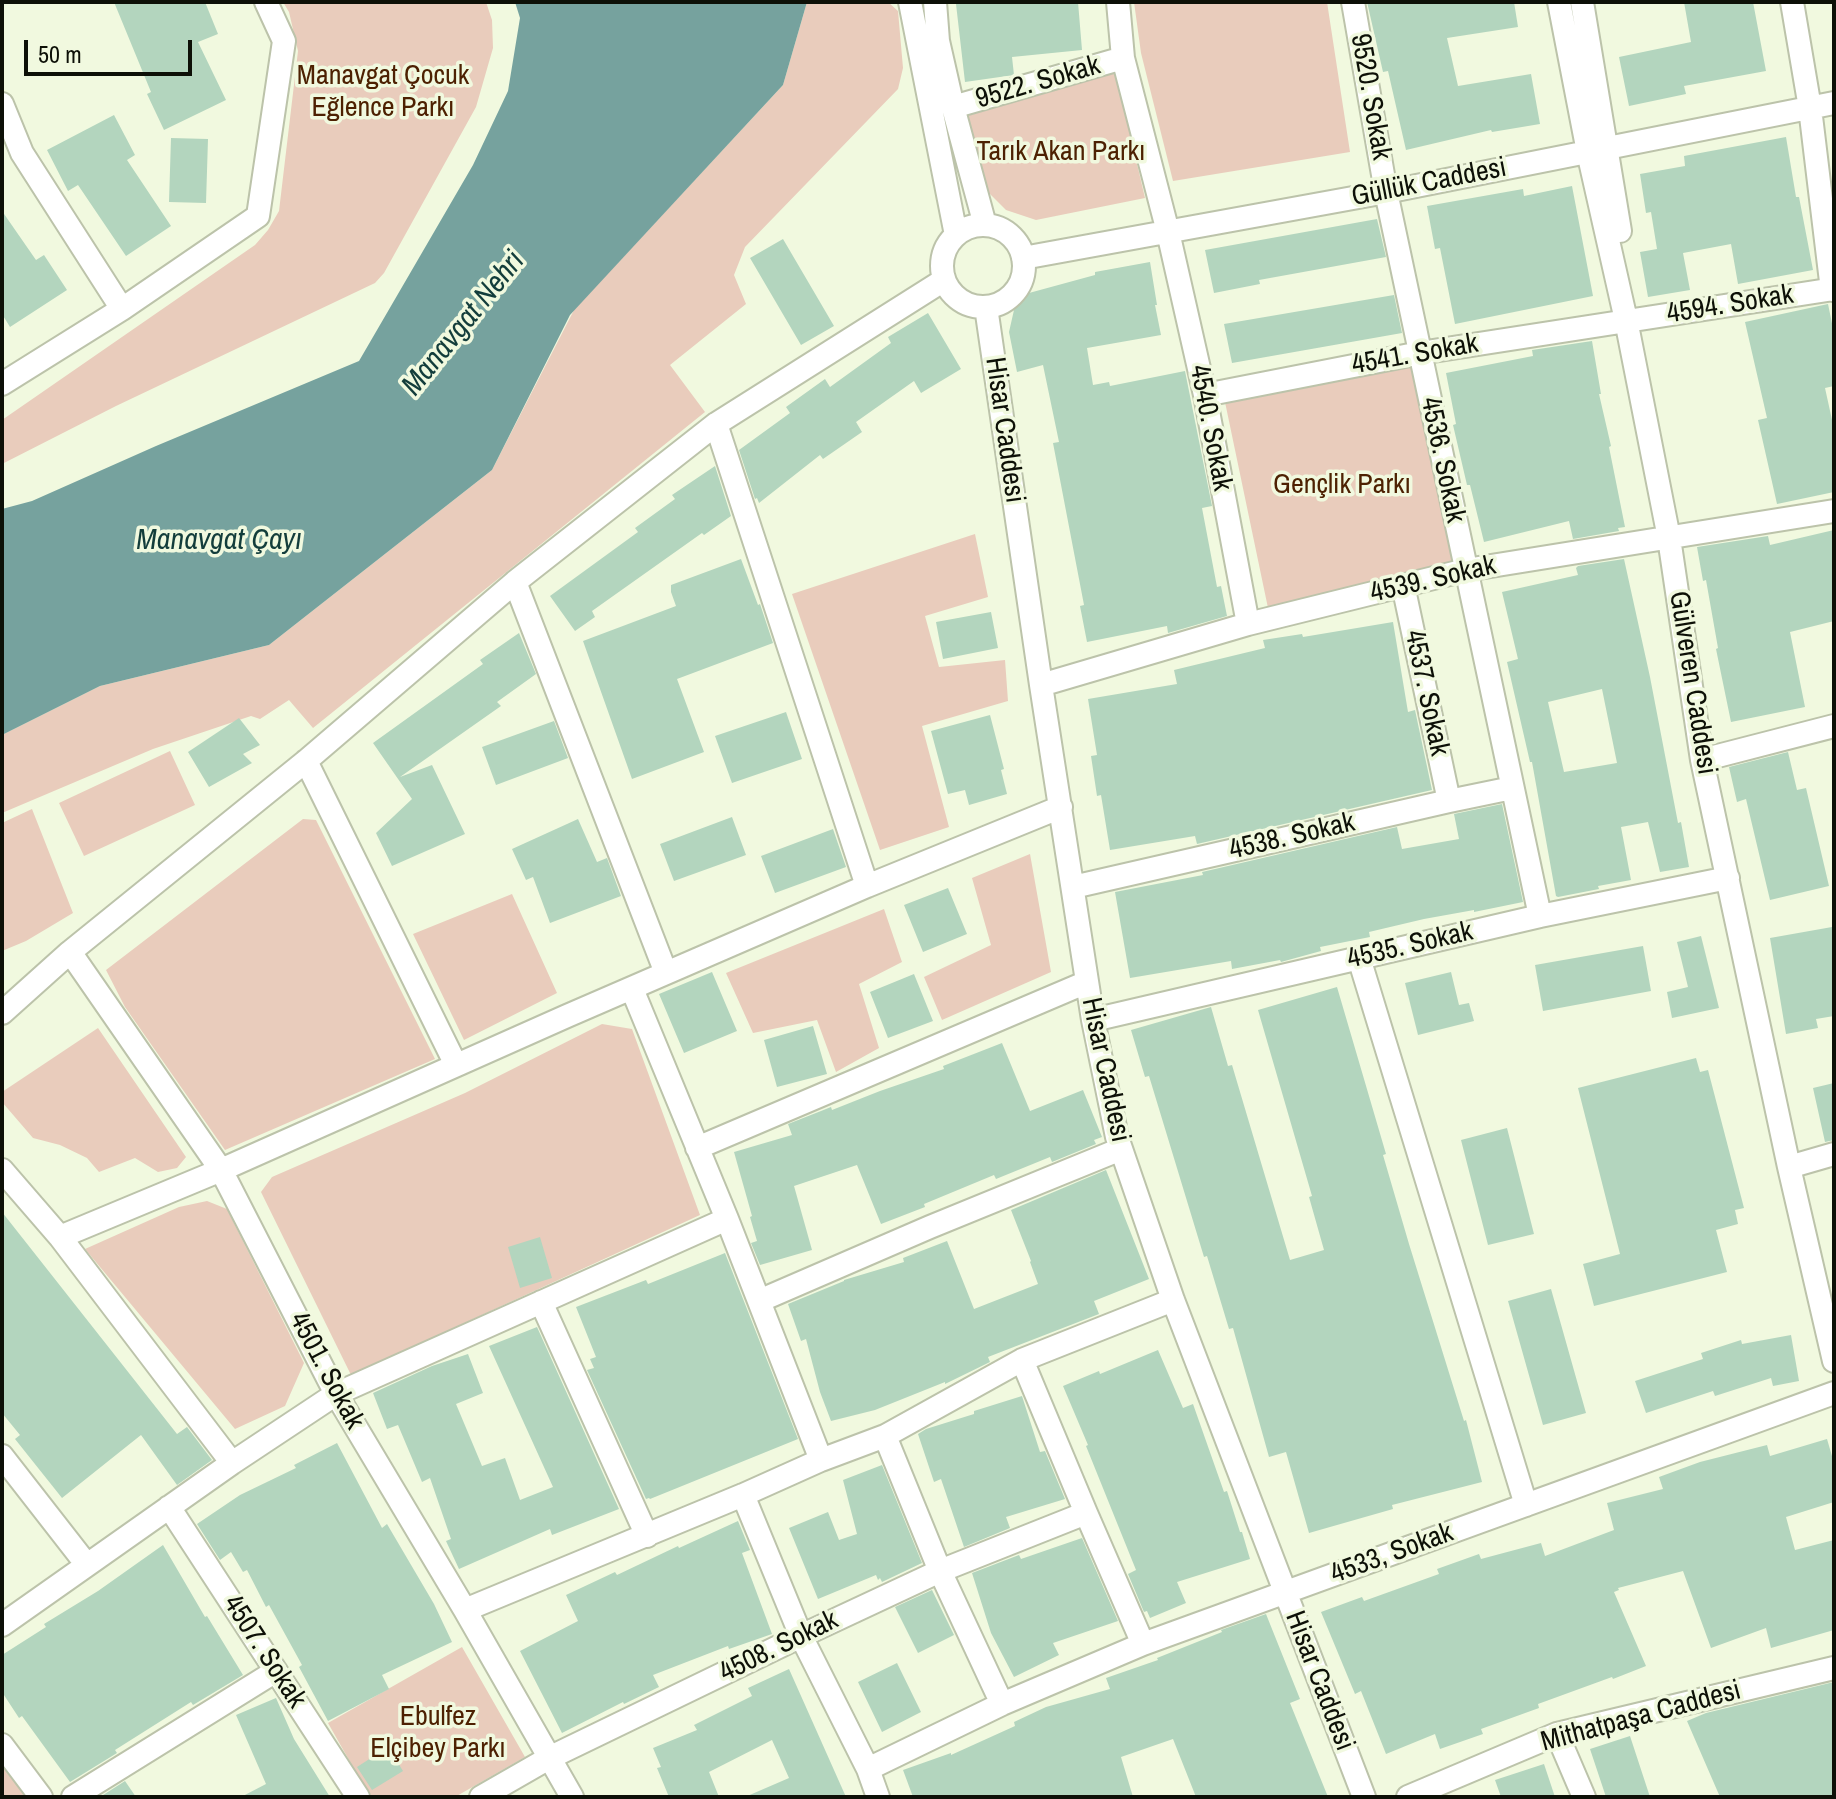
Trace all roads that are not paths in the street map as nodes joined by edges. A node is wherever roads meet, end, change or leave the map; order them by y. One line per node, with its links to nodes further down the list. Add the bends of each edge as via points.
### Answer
1 (266, 2): 23 (street, via 284,41 258,216)
2 (910, 2): 18 (street)
3 (935, 2): 12 (street)
4 (1118, 2): 9 (street, 4540. Sokak)
5 (1353, 2): 15 (street, 9520. Sokak)
6 (1559, 2): 14 (street, Gülveren Caddesi)
7 (1582, 2): 14 (street, Gülveren Caddesi)
8 (1792, 2): 13 (street)
9 (1123, 58): 12 (street, 9522. Sokak); 17 (street, 4540. Sokak)
10 (1834, 103): 13 (street, Güllük Caddesi)
11 (2, 104): 23 (street, via 22,153)
12 (953, 107): 16 (street)
13 (1810, 108): 14 (street, Güllük Caddesi); 21 (street)
14 (1597, 150): 15 (street, Güllük Caddesi); 24 (street, Gülveren Caddesi)
15 (1386, 192): 17 (street, Güllük Caddesi); 25 (street, 4536. Sokak)
16 (985, 225): 18 (street); 19 (street, via 1006,232)
17 (1168, 232): 19 (street, Güllük Caddesi); 27 (street, 4540. Sokak)
18 (956, 235): 20 (street, via 941,263)
19 (1023, 258): 22 (street, via 1017,289 1001,303)
20 (944, 280): 22 (street, via 959,300); 28 (street)
21 (1833, 290): 24 (street, 4594. Sokak)
22 (986, 307): 35 (street, Hisar Caddesi)
23 (122, 309): 26 (street)
24 (1630, 320): 25 (street, 4541. Sokak); 30 (street, Gülveren Caddesi)
25 (1420, 353): 27 (street, 4541. Sokak); 31 (street, 4536. Sokak)
26 (2, 384)
27 (1205, 395): 34 (street, 4540. Sokak)
28 (716, 424): 32 (street); 43 (street)
29 (1834, 511): 30 (street, 4539. Sokak)
30 (1669, 538): 31 (street, 4539. Sokak); 37 (street, Gülveren Caddesi)
31 (1466, 570): 33 (street, 4539. Sokak); 39 (street, 4536. Sokak)
32 (515, 582): 38 (street); 48 (street)
33 (1403, 585): 34 (street, 4539. Sokak); 40 (street, 4537. Sokak)
34 (1248, 624): 35 (street, 4539. Sokak)
35 (1041, 685): 41 (street, Hisar Caddesi)
36 (1834, 726): 37 (street)
37 (1702, 760): 42 (street, Gülveren Caddesi)
38 (306, 761): 46 (street); 53 (street)
39 (1512, 788): 40 (street, 4538. Sokak); 45 (street, 4536. Sokak)
40 (1449, 801): 44 (street, 4538. Sokak)
41 (1061, 807): 43 (street); 44 (street, Hisar Caddesi)
42 (1728, 878): 45 (street, 4535. Sokak); 57 (street, Gülveren Caddesi)
43 (867, 886): 48 (street)
44 (1073, 887): 49 (street, Hisar Caddesi)
45 (1540, 916): 47 (street, 4535. Sokak)
46 (70, 952): 51 (street); 59 (street, 4501. Sokak)
47 (1359, 958): 52 (street, 4535. Sokak); 75 (street)
48 (666, 973): 50 (street)
49 (1087, 982): 52 (street, Hisar Caddesi); 54 (street)
50 (632, 989): 53 (street); 54 (street)
51 (2, 1013)
52 (1093, 1020): 55 (street, Hisar Caddesi)
53 (456, 1065): 59 (street)
54 (697, 1148): 60 (street)
55 (1121, 1149): 62 (street, Hisar Caddesi); 63 (street)
56 (1834, 1154): 57 (street)
57 (1789, 1167): 65 (street, Gülveren Caddesi)
58 (2, 1170): 61 (street)
59 (221, 1170): 61 (street); 69 (street, 4501. Sokak)
60 (727, 1219): 63 (street); 64 (street)
61 (60, 1237): 73 (street)
62 (1173, 1300): 66 (street); 81 (street, Hisar Caddesi)
63 (759, 1301): 72 (street)
64 (541, 1302): 69 (street); 78 (street)
65 (1831, 1338): 67 (street, Gülveren Caddesi)
66 (1022, 1360): 70 (street); 77 (street)
67 (1834, 1361)
68 (1834, 1393): 75 (street, 4533, Sokak)
69 (336, 1394): 73 (street); 82 (street, 4501. Sokak)
70 (885, 1436): 72 (street); 80 (street)
71 (2, 1456): 79 (street)
72 (821, 1460): 74 (street)
73 (232, 1463): 76 (street)
74 (743, 1495): 78 (street); 84 (street)
75 (1526, 1505): 81 (street, 4533, Sokak)
76 (169, 1507): 79 (street); 87 (street, 4507. Sokak)
77 (1086, 1513): 80 (street, 4508. Sokak); 85 (street)
78 (647, 1536): 82 (street)
79 (87, 1565): 83 (street)
80 (940, 1571): 84 (street, 4508. Sokak); 88 (street)
81 (1284, 1593): 85 (street, 4533, Sokak); 99 (street, Hisar Caddesi)
82 (465, 1610): 91 (street, 4501. Sokak)
83 (2, 1625)
84 (801, 1636): 91 (street, 4508. Sokak); 92 (street)
85 (1143, 1644): 88 (street, 4533, Sokak)
86 (1834, 1668): 89 (street, Mithatpaşa Caddesi)
87 (276, 1671): 94 (street); 95 (street, 4507. Sokak)
88 (1002, 1704): 92 (street, 4533, Sokak)
89 (1557, 1734): 100 (street, Mithatpaşa Caddesi); 101 (street)
90 (2, 1745): 93 (street)
91 (549, 1758): 96 (street, 4508. Sokak); 97 (street, 4501. Sokak)
92 (868, 1769): 98 (street)
93 (41, 1797)
94 (73, 1797)
95 (358, 1797)
96 (481, 1797)
97 (572, 1797)
98 (878, 1797)
99 (1364, 1797)
100 (1408, 1797)
101 (1584, 1797)

